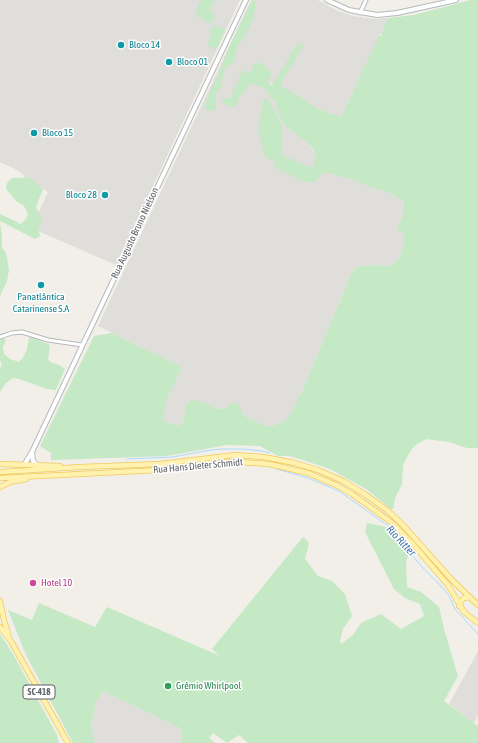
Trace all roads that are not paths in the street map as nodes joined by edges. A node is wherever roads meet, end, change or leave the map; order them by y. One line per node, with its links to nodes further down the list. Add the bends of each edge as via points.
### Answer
1 (246, 0): 8 (main road, Rua Augusto Bruno Nielson)
2 (366, 0): 6 (street)
3 (456, 0): 5 (main road)
4 (330, 1): 6 (main road)
5 (447, 1): 6 (main road, via 397,13)
6 (360, 13)
7 (0, 337): 8 (street, via 22,332 48,340)
8 (82, 345): 9 (main road, Rua Augusto Bruno Nielson)
9 (32, 452): 11 (main road, Rua Augusto Bruno Nielson); 12 (main road, via 33,461)
10 (0, 464): 11 (main road)
11 (24, 465): 12 (main road)
12 (38, 466): 13 (main road)
13 (80, 467): 14 (main road, Rua Hans Dieter Schmidt); 18 (main road, Rua Hans Dieter Schmidt, via 160,464 240,455 273,458 307,466 343,481 388,511)
14 (0, 472)
15 (80, 473): 16 (main road, Rua Hans Dieter Schmidt); 17 (main road, via 16,480); 21 (main road, Rua Hans Dieter Schmidt, via 160,470 239,462 269,464 308,474 352,494 391,522 448,585)
16 (0, 478)
17 (0, 487)
18 (470, 597): 20 (main road, Rua Hans Dieter Schmidt); 21 (main road, via 464,598)
19 (0, 602): 24 (main road, SC-418)
20 (478, 605)
21 (459, 606): 22 (main road, Rua Hans Dieter Schmidt)
22 (478, 623)
23 (0, 627): 24 (main road, SC-418)
24 (10, 641): 25 (main road, SC-418)
25 (68, 743)

